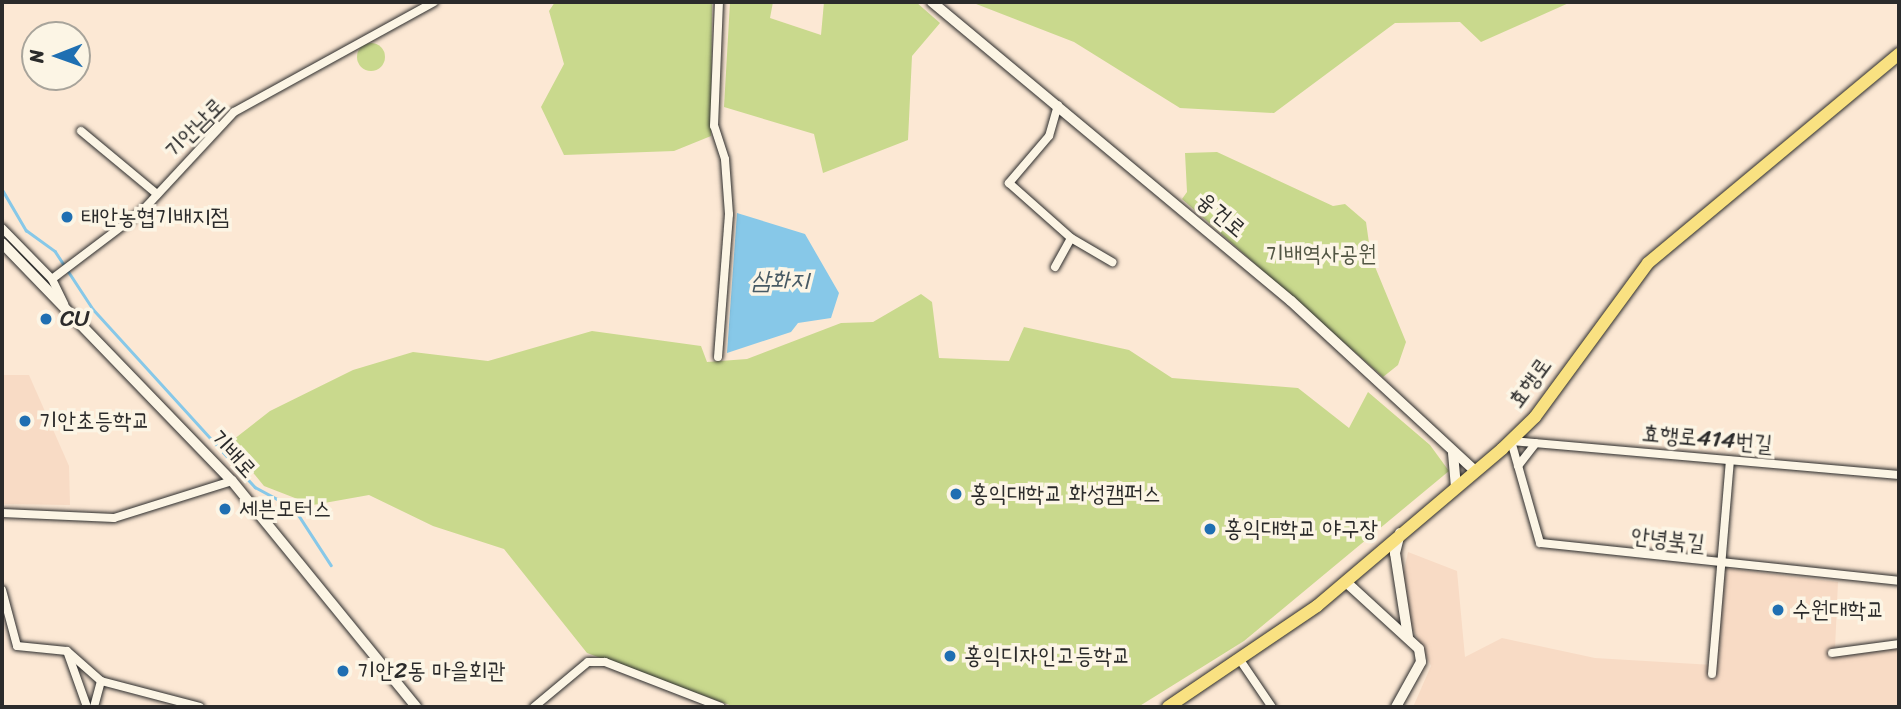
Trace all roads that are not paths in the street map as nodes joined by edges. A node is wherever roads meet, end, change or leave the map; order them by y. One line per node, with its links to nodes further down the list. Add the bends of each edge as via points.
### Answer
1 (434, 2): 7 (street, 기안남로, via 234,112)
2 (719, 2): 15 (street, via 715,126 725,159 729,214)
3 (932, 2): 5 (street, 융건로)
4 (1899, 54): 16 (main road, 효행로, via 1648,263 1535,417)
5 (1058, 105): 9 (street, via 1049,136 1009,183); 18 (street, 융건로, via 1291,301)
6 (81, 131): 7 (street)
7 (157, 194): 13 (street, 기안남로)
8 (2, 228): 13 (street)
9 (1071, 238): 11 (street); 12 (street)
10 (2, 243): 14 (street, 기배로)
11 (1112, 262)
12 (1055, 267)
13 (54, 276): 14 (street)
14 (71, 320): 23 (street, 기배로)
15 (718, 357)
16 (1511, 441): 17 (street, 효행로414번길); 20 (street, 안녕북길); 21 (main road, 효행로)
17 (1536, 443): 19 (street, 효행로414번길); 20 (street)
18 (1452, 450): 21 (street, 융건로); 24 (street)
19 (1730, 461): 22 (street, 효행로414번길); 27 (street)
20 (1518, 466): 27 (street, 안녕북길, via 1539,543)
21 (1474, 470): 24 (main road, 효행로)
22 (1899, 475)
23 (232, 481): 25 (street, via 114,518); 41 (street, 기배로)
24 (1456, 486): 26 (main road, 효행로)
25 (2, 513)
26 (1400, 531): 29 (main road, 효행로); 31 (street, via 1395,553)
27 (1719, 565): 28 (street, 안녕북길); 36 (street)
28 (1899, 581)
29 (1346, 582): 31 (street); 35 (main road, 효행로)
30 (2, 590): 33 (street, via 17,646)
31 (1408, 637): 46 (street, via 1422,662)
32 (1899, 643): 34 (street)
33 (67, 651): 37 (street); 38 (street)
34 (1832, 653)
35 (1240, 660): 44 (main road, 효행로); 45 (street)
36 (1712, 674)
37 (101, 681): 39 (street); 40 (street)
38 (87, 707)
39 (94, 707)
40 (200, 707)
41 (415, 707)
42 (534, 707): 43 (street, via 588,662 605,662)
43 (721, 707)
44 (1168, 707)
45 (1272, 707)
46 (1396, 707)

